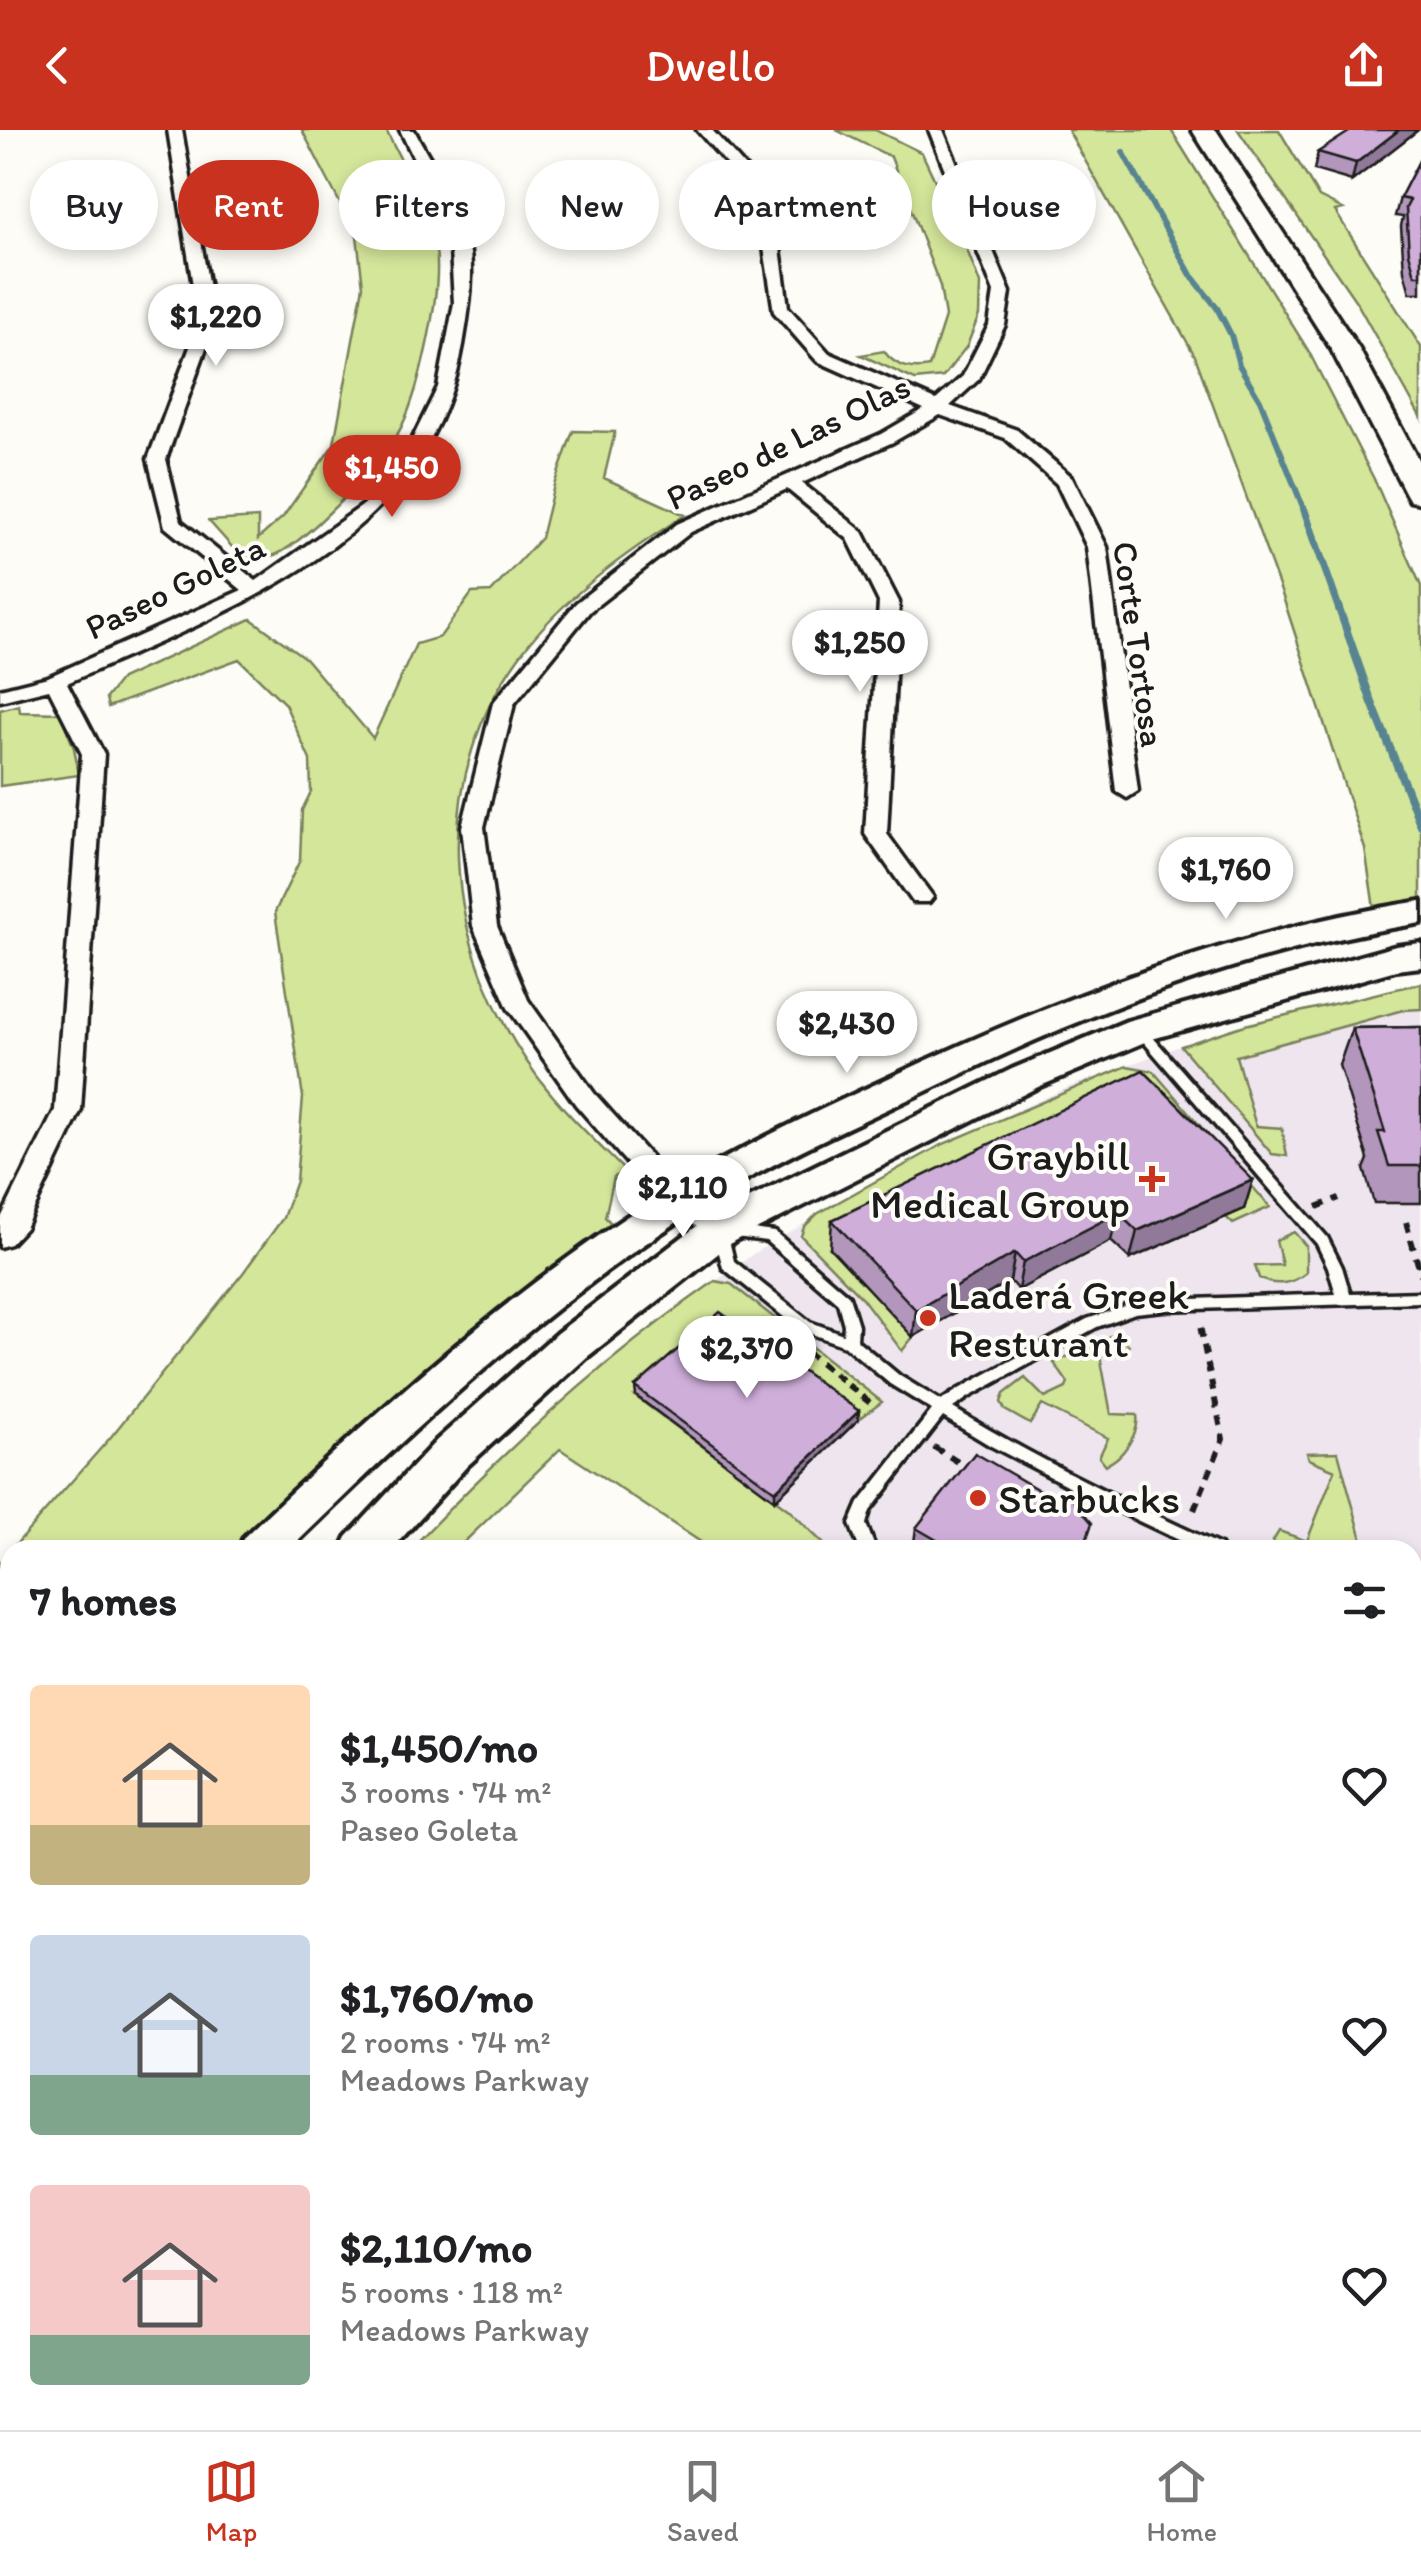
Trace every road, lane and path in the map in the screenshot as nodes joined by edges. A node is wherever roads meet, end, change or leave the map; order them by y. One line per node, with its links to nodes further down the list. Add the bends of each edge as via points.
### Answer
1 (176, 130): 9 (street, via 207,323 157,459 172,523)
2 (406, 130): 9 (street, Paseo Goleta, via 458,232 462,303 447,388 417,449 369,510)
3 (704, 130): 6 (street, Corte Tortosa, via 756,188 772,241 780,308 823,357)
4 (936, 130): 6 (street, Paseo de Las Olas, via 1002,292 986,351 970,379)
5 (1204, 130): 8 (main road, via 1336,334)
6 (938, 408): 7 (street, Paseo de Las Olas); 12 (street, Corte Tortosa, via 1010,434 1066,482 1097,546)
7 (787, 480): 13 (street, via 856,536 889,602 876,834); 17 (street, Paseo de Las Olas, via 684,528 582,607 504,703 473,827 485,926 517,1002 584,1099)
8 (1421, 494)
9 (256, 592): 10 (street, Paseo Goleta)
10 (55, 681): 11 (street, Paseo Goleta); 20 (street, via 93,754 68,1110 16,1221)
11 (0, 694)
12 (1127, 792)
13 (920, 898)
14 (1421, 912): 17 (main road, via 1320,930 1212,960 1052,1015)
15 (1421, 955): 16 (main road)
16 (1140, 1030): 19 (main road, via 1025,1078); 23 (lane, via 1322,1242)
17 (677, 1202): 19 (street, Paseo de Las Olas); 31 (main road, via 438,1381)
18 (1406, 1222): 21 (path)
19 (720, 1230): 25 (lane, via 728,1264 806,1326); 25 (lane, via 770,1236 844,1300); 32 (main road, via 572,1345 452,1453)
20 (0, 1237)
21 (1421, 1275)
22 (1421, 1297): 23 (lane)
23 (1344, 1298): 26 (lane, via 1134,1308 983,1380)
24 (1200, 1324): 29 (path, via 1223,1439)
25 (850, 1342): 26 (lane)
26 (941, 1410): 33 (lane, via 864,1508); 35 (lane)
27 (969, 1469): 28 (path)
28 (958, 1482)
29 (1194, 1510)
30 (927, 1522): 34 (path)
31 (271, 1540)
32 (373, 1540)
33 (861, 1540)
34 (913, 1540)
35 (1193, 1540)

